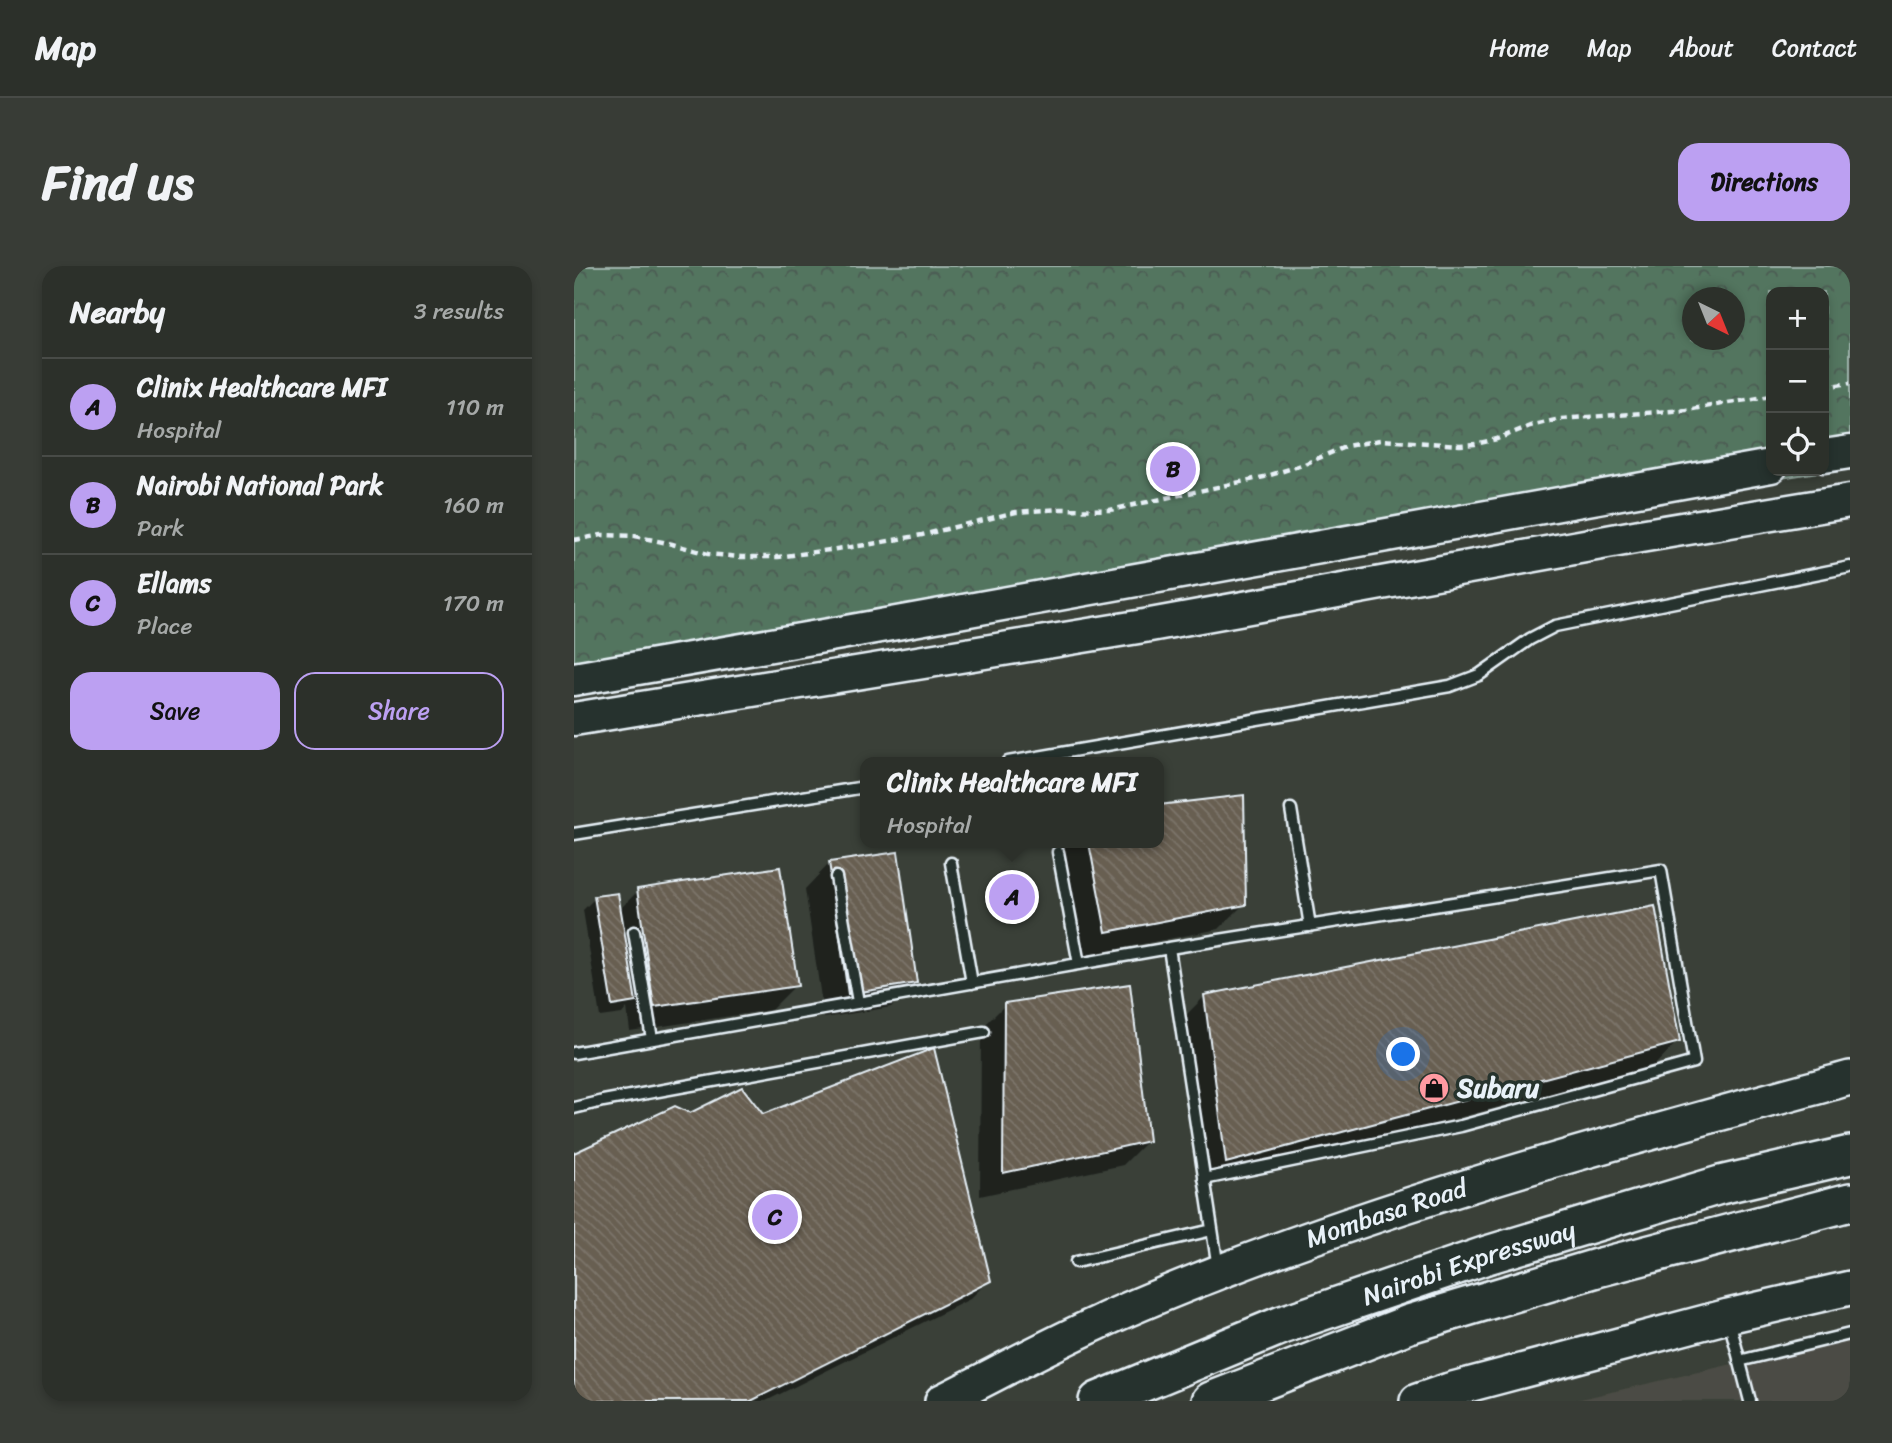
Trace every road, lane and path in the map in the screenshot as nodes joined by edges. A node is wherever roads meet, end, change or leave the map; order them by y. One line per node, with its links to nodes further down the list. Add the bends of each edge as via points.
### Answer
1 (1850, 383): 2 (path)
2 (1829, 386)
3 (1766, 397): 8 (path, via 1686,410 1560,419 1475,444 1380,440 1347,446 1264,477 1110,510 1016,512 922,535 778,557 708,554 634,536)
4 (1850, 452): 5 (main road)
5 (1829, 455)
6 (1766, 467): 10 (main road)
7 (1850, 501): 11 (main road, via 1150,625)
8 (574, 540)
9 (1850, 567): 12 (lane, via 1555,626 1479,675 1450,686)
10 (574, 679)
11 (574, 719)
12 (1038, 757)
13 (860, 788): 15 (lane)
14 (1291, 809): 19 (lane)
15 (574, 834)
16 (1058, 852): 22 (lane)
17 (951, 863): 23 (lane)
18 (836, 877): 24 (lane)
19 (1310, 926): 21 (lane); 31 (lane, via 1661,870 1694,1062 1461,1126)
20 (634, 932): 26 (lane)
21 (1168, 948): 22 (lane); 31 (lane)
22 (1079, 964): 23 (lane)
23 (972, 983): 24 (lane)
24 (858, 1002): 26 (lane)
25 (984, 1032): 29 (lane)
26 (652, 1039): 27 (lane)
27 (574, 1052)
28 (1850, 1078): 35 (highway, Mombasa Road, via 1464,1186)
29 (574, 1108)
30 (1850, 1155): 41 (highway, Nairobi Expressway, via 1720,1185 1487,1255 1282,1325)
31 (1205, 1179): 33 (lane)
32 (1850, 1202): 42 (highway, Nairobi Expressway, via 1597,1268 1409,1324)
33 (1213, 1230): 34 (lane); 35 (lane)
34 (1076, 1262)
35 (1219, 1272): 40 (highway, Mombasa Road, via 1099,1322)
36 (1850, 1288): 37 (highway)
37 (1728, 1316): 39 (lane); 43 (highway)
38 (1850, 1334): 39 (lane)
39 (1739, 1361): 44 (lane)
40 (942, 1401)
41 (1098, 1401)
42 (1211, 1401)
43 (1417, 1401)
44 (1750, 1401)

